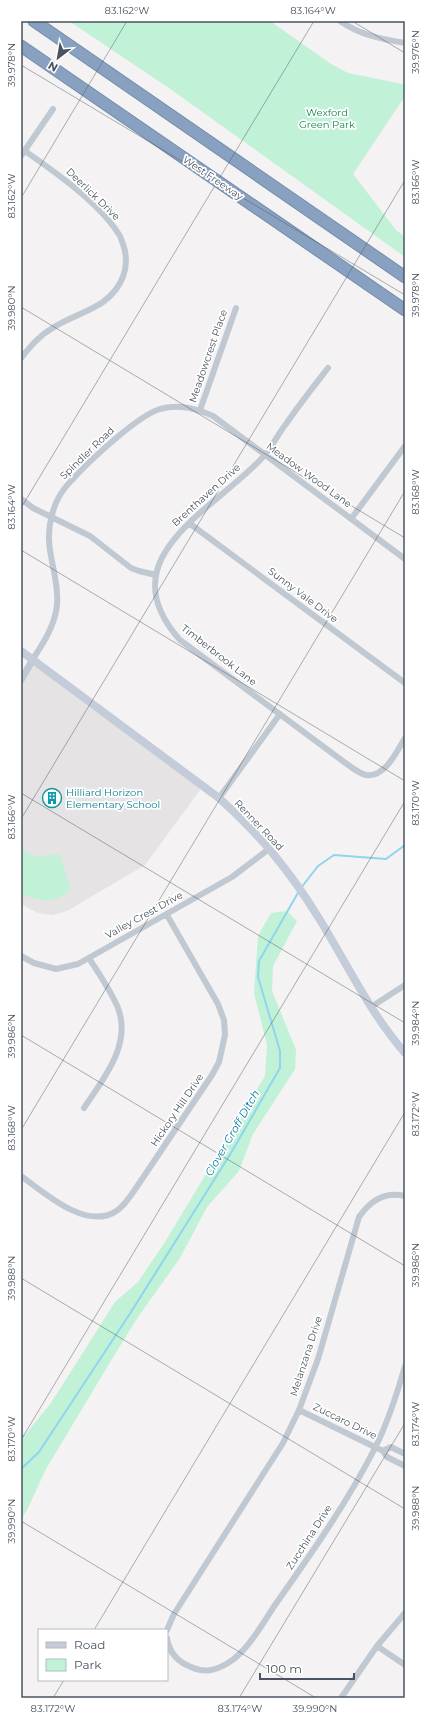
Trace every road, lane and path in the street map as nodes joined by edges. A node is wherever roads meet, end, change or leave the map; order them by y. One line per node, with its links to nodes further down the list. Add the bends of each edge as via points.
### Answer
1 (34, 21): 8 (highway)
2 (340, 21): 3 (street, via 371,37)
3 (405, 43)
4 (21, 46): 10 (highway, West Freeway)
5 (53, 109): 6 (street)
6 (25, 150): 7 (street); 11 (street, Deerlick Drive, via 64,179 104,215 119,234 126,254 126,271 118,287 102,302 51,329)
7 (21, 156)
8 (405, 277)
9 (236, 308): 13 (street, Meadowcrest Place)
10 (405, 310)
11 (21, 358)
12 (328, 368): 15 (street, Brenthaven Drive)
13 (200, 410): 15 (street, Meadow Wood Lane); 17 (street, Spindler Road, via 180,406 149,413 131,426 71,481 60,496)
14 (405, 446): 18 (street)
15 (265, 455): 18 (street, Meadow Wood Lane); 19 (street, Brenthaven Drive)
16 (21, 499): 17 (street)
17 (51, 516): 21 (street, via 90,536 131,568); 23 (street, Spindler Road, via 48,539 57,605 48,634)
18 (352, 519): 20 (street, Meadow Wood Lane)
19 (189, 523): 21 (street, Brenthaven Drive, via 166,548 159,561); 25 (street, Sunny Vale Drive)
20 (405, 559)
21 (156, 575): 26 (street, Timberbrook Lane, via 156,591 163,618 175,634 192,650)
22 (21, 650): 23 (main road, Renner Road)
23 (33, 659): 24 (street, Spindler Road); 28 (main road, Renner Road)
24 (21, 680)
25 (405, 683)
26 (280, 714): 27 (street, Timberbrook Lane, via 344,762 366,775 373,775 385,768); 28 (street)
27 (405, 738)
28 (219, 798): 29 (main road, Renner Road, via 249,825)
29 (269, 849): 30 (street, Valley Crest Drive, via 232,877); 34 (main road, Renner Road, via 300,889)
30 (167, 915): 32 (street, Valley Crest Drive); 37 (street, Hickory Hill Drive, via 210,988 224,1020 223,1049 212,1075 134,1191 124,1205 114,1213 102,1217 77,1213)
31 (21, 956): 32 (street, Valley Crest Drive, via 34,963 56,969 78,964)
32 (89, 958): 36 (street, via 118,1008 121,1031 117,1055)
33 (405, 985): 34 (street)
34 (371, 1007): 35 (main road, Renner Road)
35 (405, 1052)
36 (84, 1108)
37 (21, 1176)
38 (405, 1196): 40 (street, Melanzana Drive, via 392,1194 377,1199 367,1206 359,1217 318,1359)
39 (405, 1366): 41 (street, Zucchina Drive)
40 (299, 1410): 41 (street, Zuccaro Drive); 46 (street, Melanzana Drive, via 283,1443 174,1614)
41 (376, 1447): 42 (street, Zuccaro Drive); 47 (street, Zucchina Drive, via 358,1480 300,1570 246,1646 229,1663 214,1670 199,1670 183,1664 174,1655)
42 (383, 1450): 43 (street, Zuccaro Drive, via 392,1447); 44 (street, Zuccaro Drive, via 388,1457)
43 (405, 1454)
44 (405, 1466)
45 (405, 1612): 48 (street)
46 (167, 1629)
47 (168, 1640)
48 (377, 1646): 49 (street); 50 (street)
49 (405, 1665)
50 (341, 1698)

